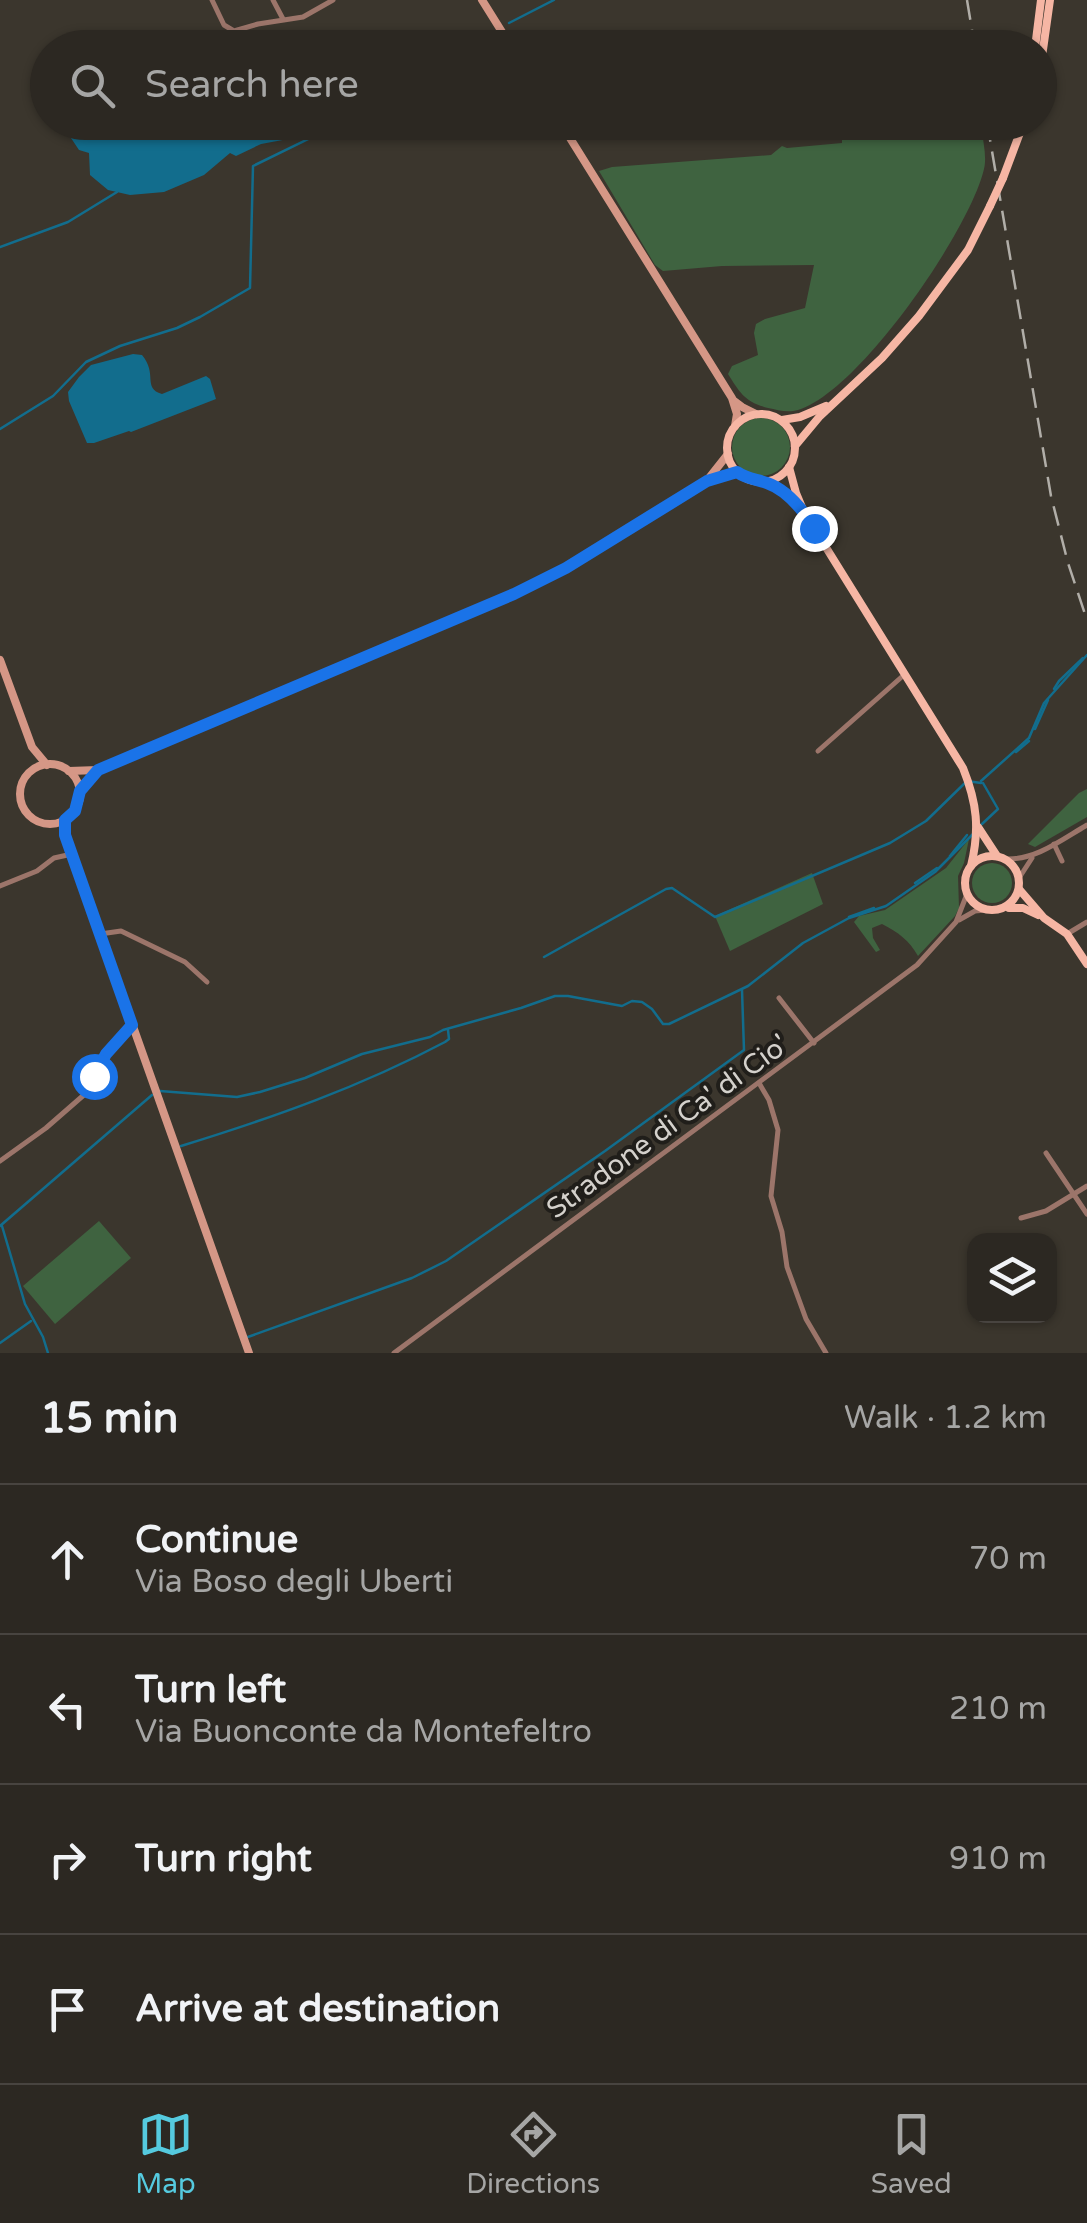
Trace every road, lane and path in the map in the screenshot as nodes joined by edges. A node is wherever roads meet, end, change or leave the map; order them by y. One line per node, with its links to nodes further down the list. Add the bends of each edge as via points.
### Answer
1 (273, 0): 8 (street)
2 (334, 0): 7 (street)
3 (482, 0): 9 (street)
4 (1041, 0): 10 (main road)
5 (1050, 0): 11 (main road)
6 (212, 1): 8 (street, via 230,30)
7 (321, 3): 8 (street, via 300,18)
8 (282, 20)
9 (501, 30)
10 (1037, 30)
11 (1046, 30)
12 (571, 140): 14 (street)
13 (1017, 140): 15 (main road, bridge, via 968,250 882,358)
14 (732, 398): 16 (street); 18 (street)
15 (834, 402): 17 (main road); 19 (main road)
16 (756, 414): 17 (main road); 18 (main road)
17 (781, 420): 19 (main road)
18 (735, 426): 20 (main road)
19 (796, 446): 21 (main road)
20 (728, 454): 22 (main road); 23 (street)
21 (790, 467): 24 (main road); 25 (main road)
22 (737, 472): 23 (street); 24 (main road)
23 (707, 481): 32 (street, via 514,594)
24 (765, 482): 25 (main road)
25 (804, 512): 27 (main road)
26 (0, 660): 28 (street)
27 (905, 674): 29 (street); 38 (main road, via 963,768)
28 (32, 747): 30 (street); 31 (street)
29 (818, 751)
30 (47, 765): 31 (street); 33 (street)
31 (32, 770): 36 (street, via 20,788 24,809 40,822)
32 (98, 770): 33 (street); 34 (street)
33 (69, 771): 34 (street)
34 (80, 791): 35 (street)
35 (65, 820): 36 (street); 39 (street)
36 (54, 823): 39 (street)
37 (1087, 825): 40 (street)
38 (978, 826): 43 (main road); 45 (main road)
39 (65, 835): 41 (street)
40 (1054, 844): 42 (street); 44 (street)
41 (72, 854): 47 (street); 55 (street)
42 (1034, 856): 43 (street); 46 (street)
43 (1001, 858): 45 (main road); 46 (main road)
44 (1062, 861)
45 (971, 866): 49 (main road)
46 (1019, 878): 48 (main road)
47 (0, 886)
48 (1019, 890): 50 (main road); 52 (main road)
49 (967, 894): 51 (main road); 53 (street)
50 (1004, 908): 51 (main road); 52 (main road)
51 (986, 910): 53 (street)
52 (1044, 918): 56 (main road)
53 (956, 922): 61 (street, Stradone di Ca' di Cio', via 899,982)
54 (1087, 922): 56 (street)
55 (100, 934): 58 (street, via 120,931 185,962); 60 (street)
56 (1067, 934): 57 (main road)
57 (1087, 964)
58 (207, 982)
59 (779, 998): 61 (street)
60 (132, 1025): 64 (street, via 106,1054 85,1094); 69 (street)
61 (814, 1043): 62 (street, Stradone di Ca' di Cio')
62 (758, 1083): 70 (street, Stradone di Ca' di Cio'); 71 (street, via 778,1130 771,1196 788,1267)
63 (1046, 1152): 66 (street)
64 (0, 1161)
65 (1087, 1186): 66 (street)
66 (1072, 1195): 67 (street); 68 (street)
67 (1087, 1214)
68 (1021, 1218)
69 (249, 1353)
70 (394, 1353)
71 (826, 1353)

